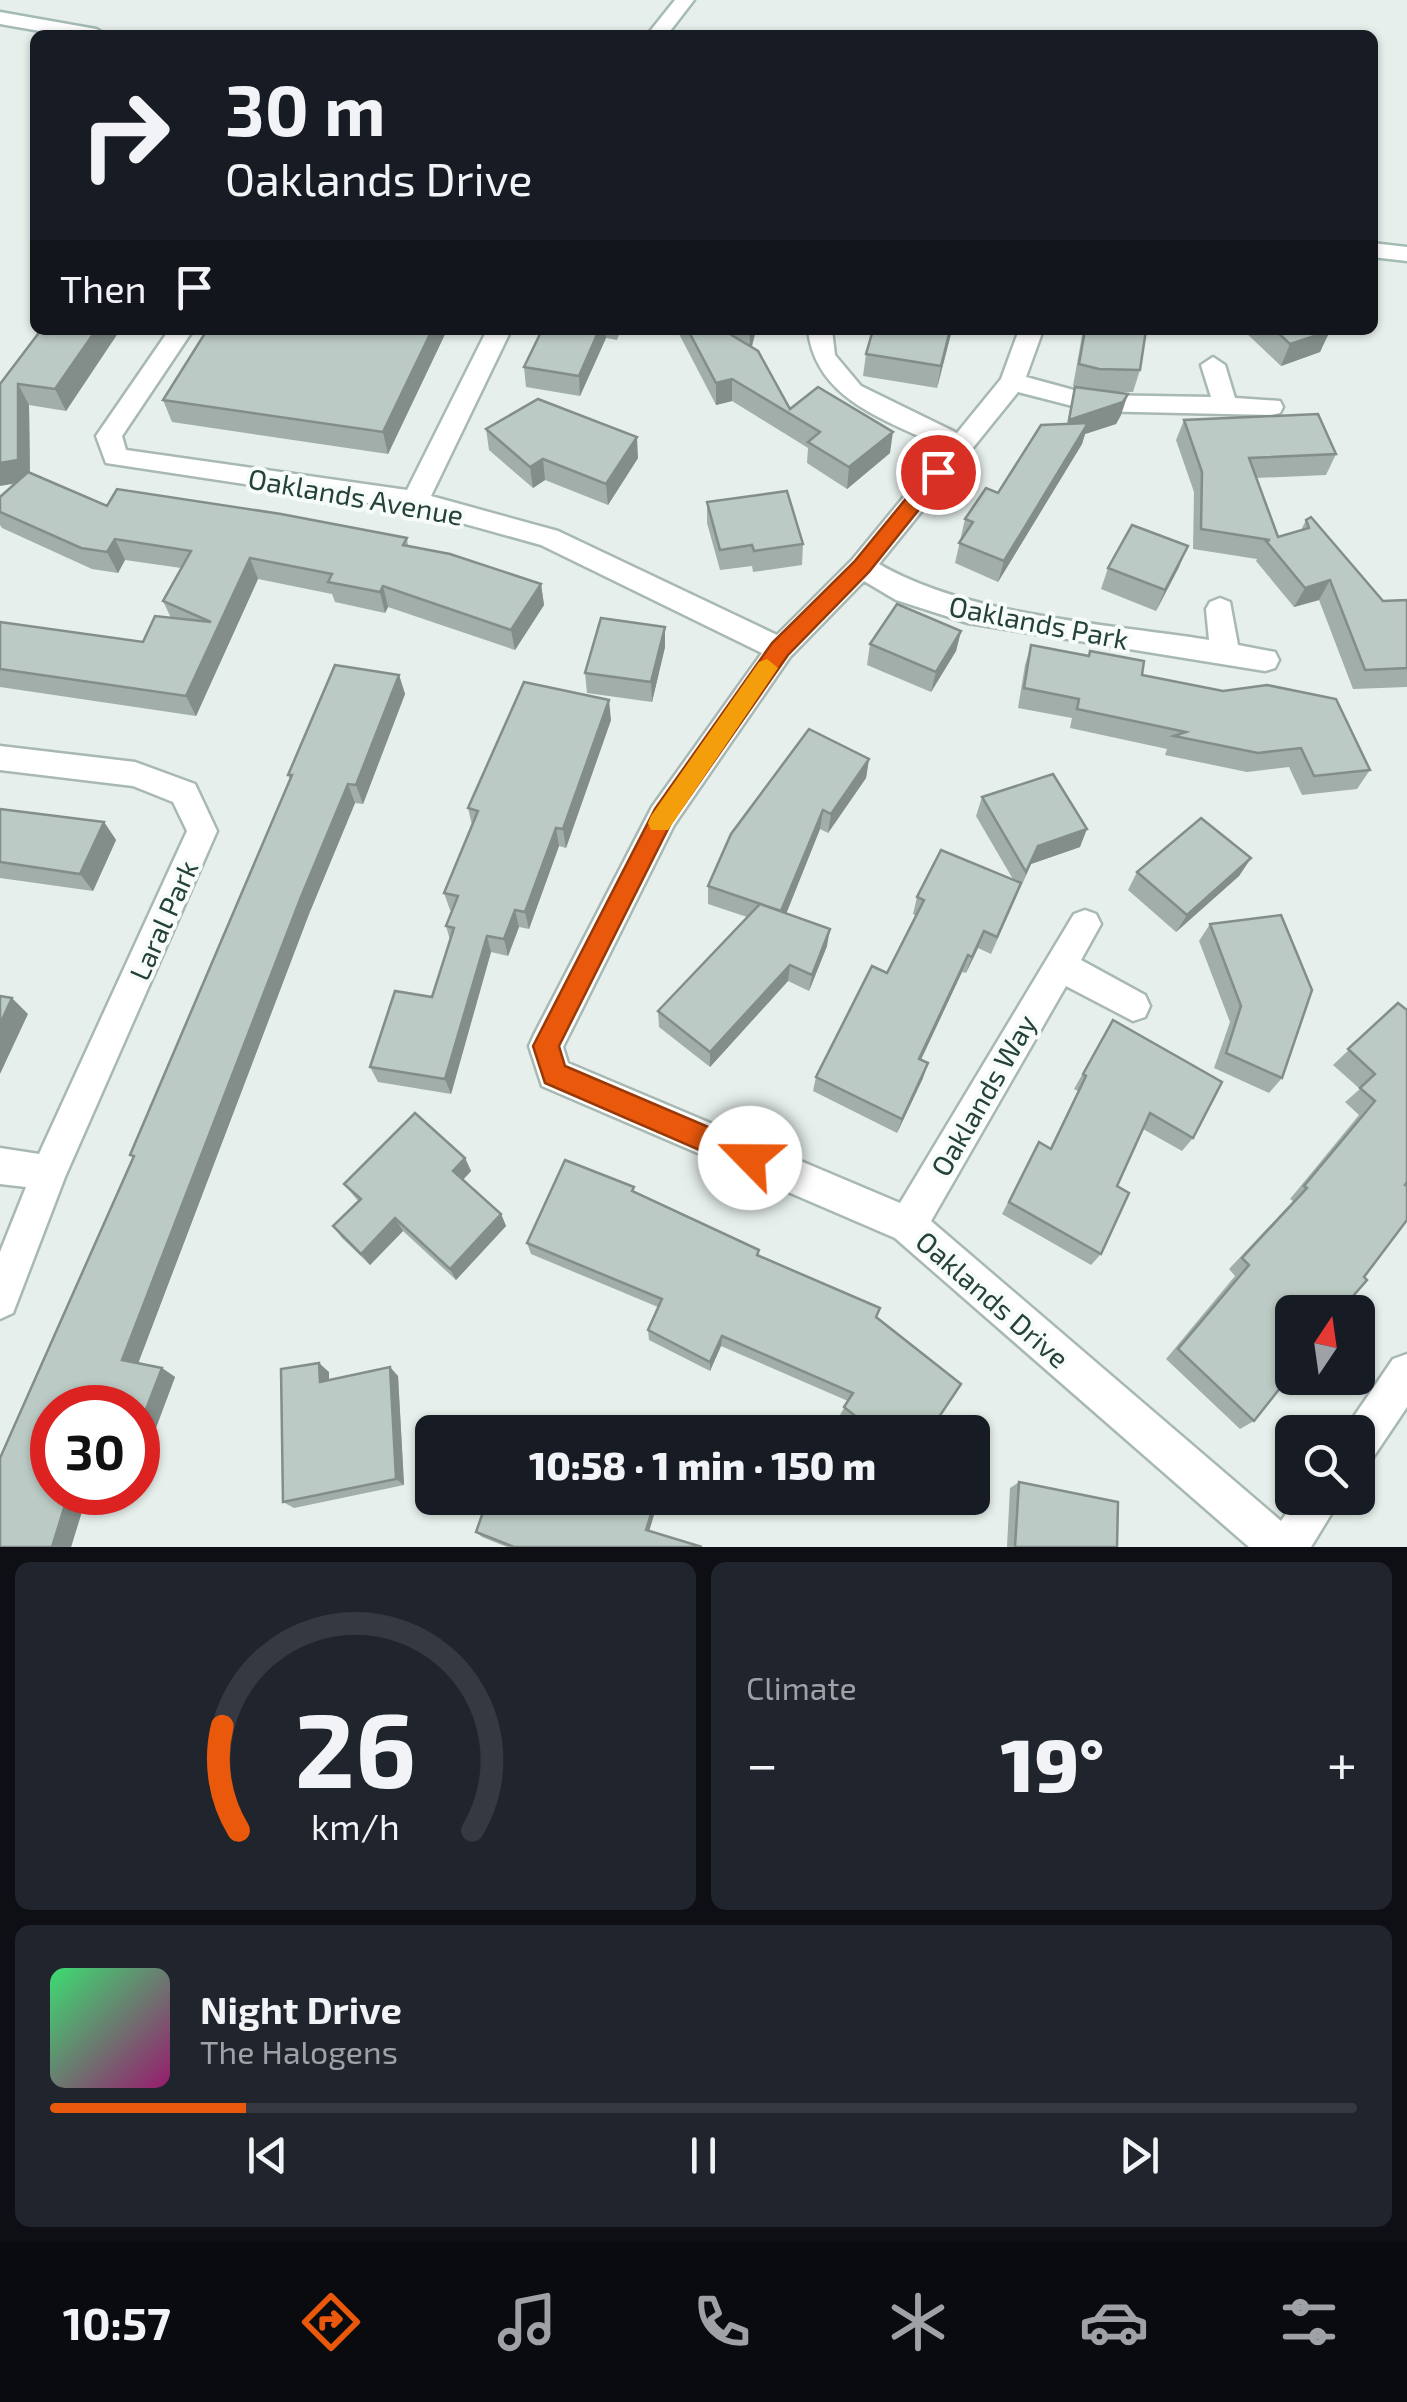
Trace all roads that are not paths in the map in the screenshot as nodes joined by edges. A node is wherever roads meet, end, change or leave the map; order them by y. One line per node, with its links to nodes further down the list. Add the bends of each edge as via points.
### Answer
1 (685, 0): 4 (street)
2 (0, 18): 3 (street)
3 (68, 30)
4 (661, 30)
5 (1378, 251): 6 (street)
6 (1407, 254)
7 (177, 335): 16 (street, Oaklands Avenue, via 109,436 115,457)
8 (497, 335): 16 (street)
9 (820, 335): 15 (street, via 822,357 852,392)
10 (1029, 335): 12 (street, Oaklands Drive)
11 (1213, 365): 13 (street)
12 (1012, 382): 13 (street, via 1092,403); 15 (street, Oaklands Drive)
13 (1226, 407): 14 (street)
14 (1271, 407)
15 (959, 445): 17 (street, Oaklands Drive)
16 (415, 501): 19 (street, Oaklands Avenue, via 549,538)
17 (862, 567): 19 (street, Oaklands Drive); 20 (street, Oaklands Park, via 906,593 968,612)
18 (1220, 609): 20 (street)
19 (780, 649): 28 (street, Oaklands Drive, via 663,816 546,1046 554,1074)
20 (1224, 654): 21 (street, Oaklands Park)
21 (1265, 660)
22 (0, 758): 27 (street, Laral Park, via 135,774 184,793 202,832)
23 (1085, 924): 24 (street, Oaklands Way)
24 (1059, 964): 25 (street); 28 (street, Oaklands Way)
25 (1134, 1006)
26 (0, 1166): 27 (street)
27 (49, 1173): 29 (street, Laral Park)
28 (908, 1225): 33 (street, Oaklands Drive)
29 (0, 1300)
30 (1407, 1373): 31 (street)
31 (1375, 1420)
32 (1308, 1515): 33 (street)
33 (1284, 1547)

